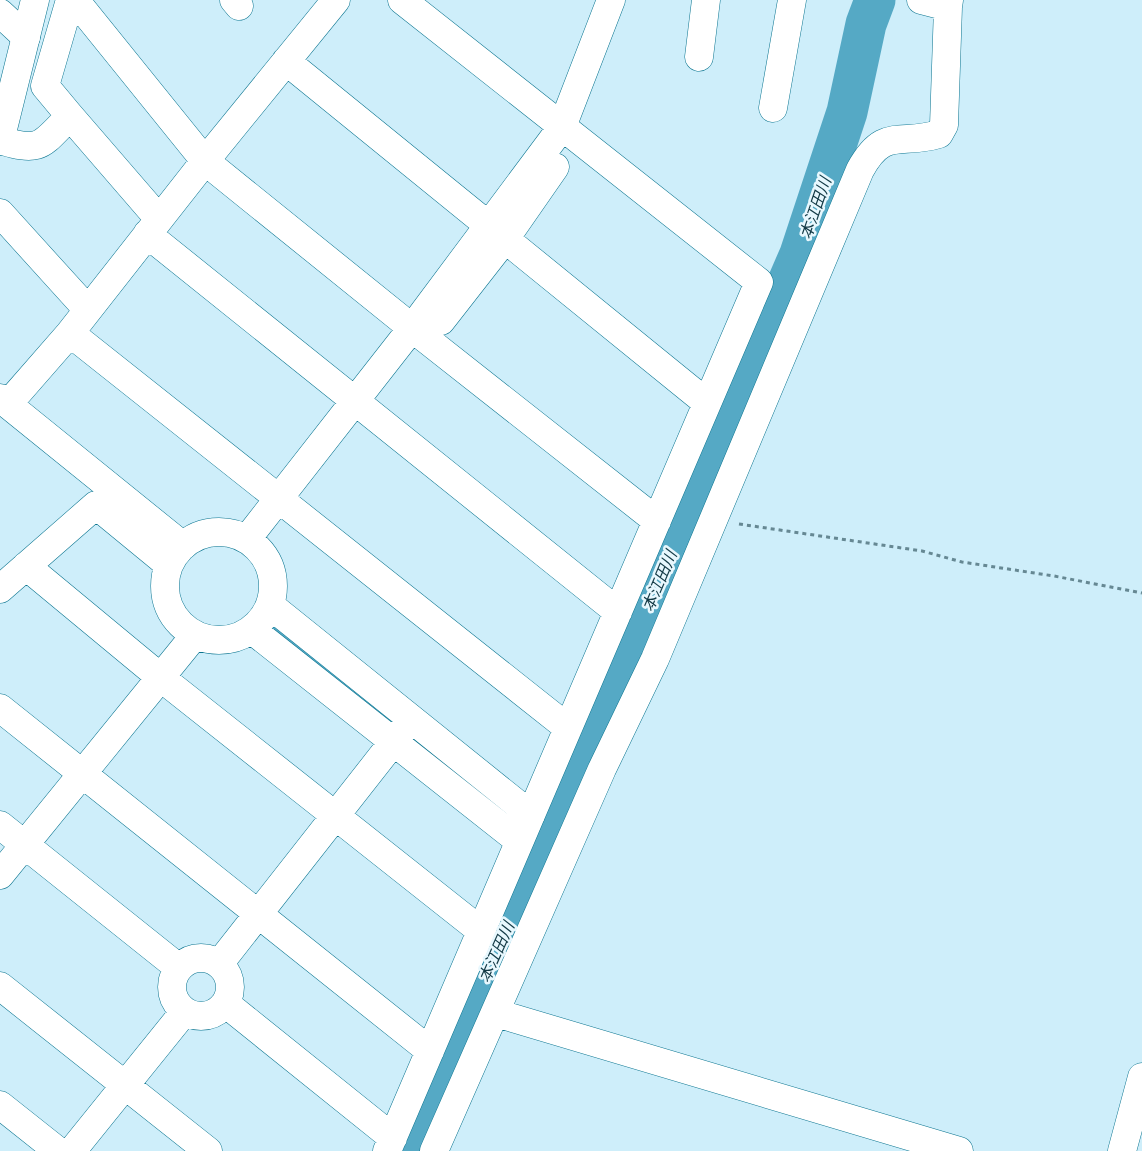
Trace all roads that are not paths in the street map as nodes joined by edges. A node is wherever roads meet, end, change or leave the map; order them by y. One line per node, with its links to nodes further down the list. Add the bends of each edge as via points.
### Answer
1 (35, 0): 11 (street)
2 (70, 0): 15 (street, via 45,86)
3 (75, 0): 18 (street)
4 (336, 0): 13 (street)
5 (402, 0): 16 (street)
6 (610, 0): 16 (street)
7 (706, 0): 12 (street)
8 (792, 0): 14 (street)
9 (936, 2): 55 (street, via 944,125 939,134 930,137 888,140 869,154 860,170 655,659 602,769)
10 (0, 13): 11 (street)
11 (26, 37): 17 (street)
12 (699, 57)
13 (286, 61): 18 (street); 21 (street)
14 (773, 108)
15 (70, 116): 17 (street, via 42,144 34,147 25,148); 20 (street)
16 (562, 127): 21 (street, via 562,156); 26 (street, via 759,282)
17 (0, 140)
18 (205, 161): 20 (street); 24 (street)
19 (0, 213): 22 (street)
20 (153, 227): 22 (street); 27 (street)
21 (497, 232): 24 (street); 26 (street)
22 (88, 310): 23 (street)
23 (70, 333): 25 (street); 28 (street)
24 (419, 334): 27 (street); 29 (street)
25 (4, 401): 31 (street)
26 (707, 402): 29 (street)
27 (363, 407): 28 (street); 35 (street)
28 (285, 504): 30 (street); 40 (street)
29 (657, 521): 35 (street)
30 (253, 544): 31 (street, via 231,533 214,532 198,536); 34 (street, via 268,562 273,576)
31 (176, 555): 32 (street, via 96,505); 36 (street, via 165,580 165,596 170,611)
32 (26, 566): 33 (street); 38 (street)
33 (0, 589)
34 (271, 606): 37 (street); 41 (street)
35 (618, 612): 40 (street)
36 (188, 630): 37 (street, via 210,640 224,641 239,638); 38 (street)
37 (252, 630): 41 (street)
38 (153, 671): 42 (street); 44 (street)
39 (0, 708): 42 (street)
40 (568, 728): 43 (street)
41 (402, 731): 43 (street); 44 (street); 46 (street)
42 (75, 767): 45 (street); 48 (street)
43 (531, 815): 46 (street)
44 (335, 816): 48 (street); 49 (street)
45 (9, 837): 47 (street); 51 (street)
46 (520, 841): 49 (street)
47 (0, 875)
48 (258, 914): 50 (street); 56 (street)
49 (481, 931): 56 (street)
50 (219, 964): 51 (street, via 211,959 194,959); 53 (street, via 225,970 230,987)
51 (179, 968): 54 (street, via 173,990)
52 (0, 986): 58 (street)
53 (225, 1003): 54 (street, via 211,1014 202,1016); 60 (street)
54 (185, 1010): 58 (street)
55 (496, 1013): 64 (street); 65 (street)
56 (430, 1050): 60 (street)
57 (1142, 1077): 66 (street)
58 (125, 1085): 62 (street); 63 (street)
59 (0, 1105): 61 (street)
60 (390, 1145)
61 (58, 1151)
62 (72, 1151)
63 (208, 1151)
64 (434, 1151)
65 (959, 1151)
66 (1122, 1151)

